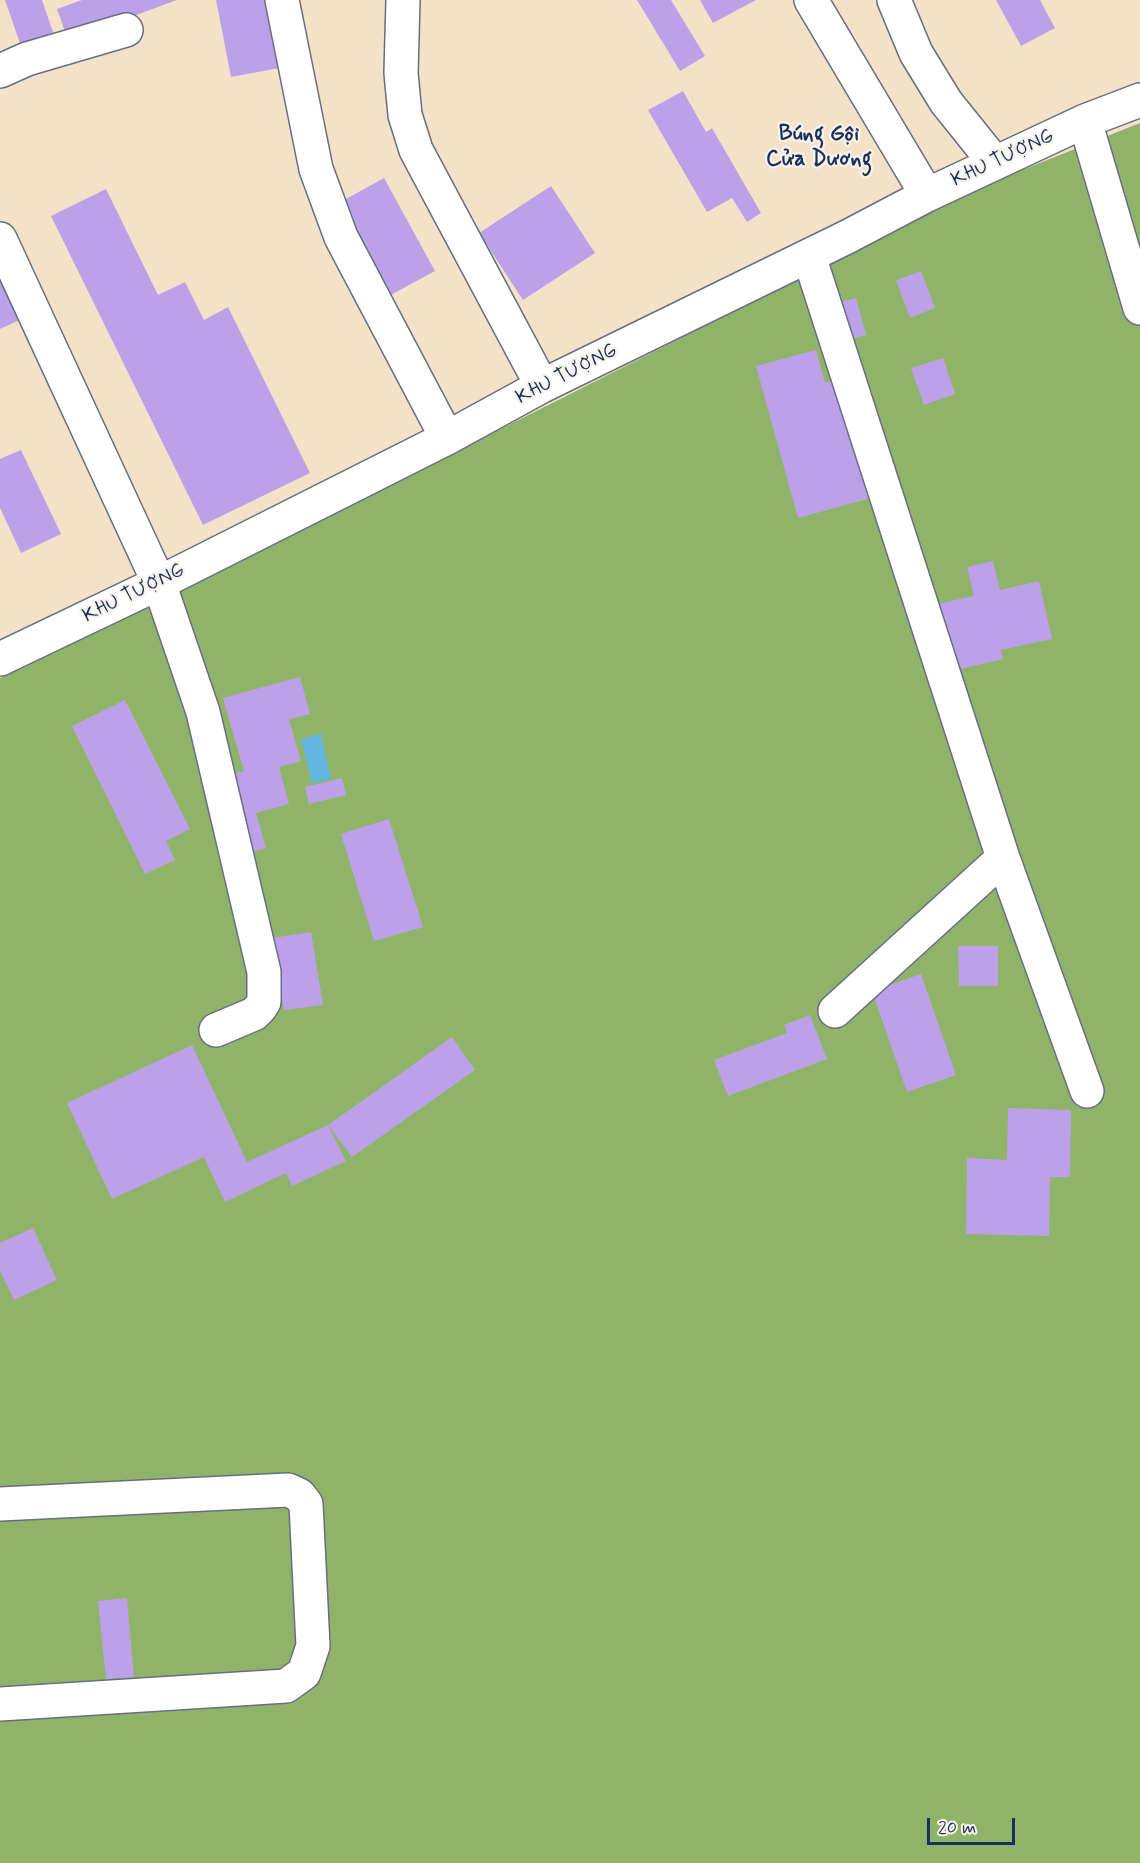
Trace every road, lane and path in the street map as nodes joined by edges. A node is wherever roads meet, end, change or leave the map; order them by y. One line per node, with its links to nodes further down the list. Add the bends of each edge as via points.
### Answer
1 (282, 0): 15 (street, via 316,169 341,237)
2 (403, 0): 14 (street, via 401,73 405,115 416,150)
3 (811, 0): 10 (street)
4 (894, 0): 9 (street, via 916,53 946,102)
5 (126, 30): 6 (street, via 27,59)
6 (0, 71)
7 (1140, 100): 8 (street, KHU TƯỢNG)
8 (1085, 121): 9 (street, KHU TƯỢNG); 13 (street)
9 (995, 163): 10 (street, KHU TƯỢNG)
10 (927, 195): 12 (street, KHU TƯỢNG)
11 (0, 239): 16 (street)
12 (808, 256): 14 (street, KHU TƯỢNG); 18 (street)
13 (1140, 308)
14 (542, 386): 15 (street, KHU TƯỢNG)
15 (447, 438): 16 (street, KHU TƯỢNG)
16 (159, 583): 17 (street, KHU TƯỢNG); 20 (street, via 203,712 264,972 264,1002 260,1008)
17 (0, 659)
18 (1003, 858): 19 (street); 21 (street)
19 (835, 1011)
20 (216, 1030)
21 (1087, 1091)
22 (0, 1504): 23 (street, via 288,1490 306,1504 313,1646 304,1673 285,1686)
23 (0, 1704)

